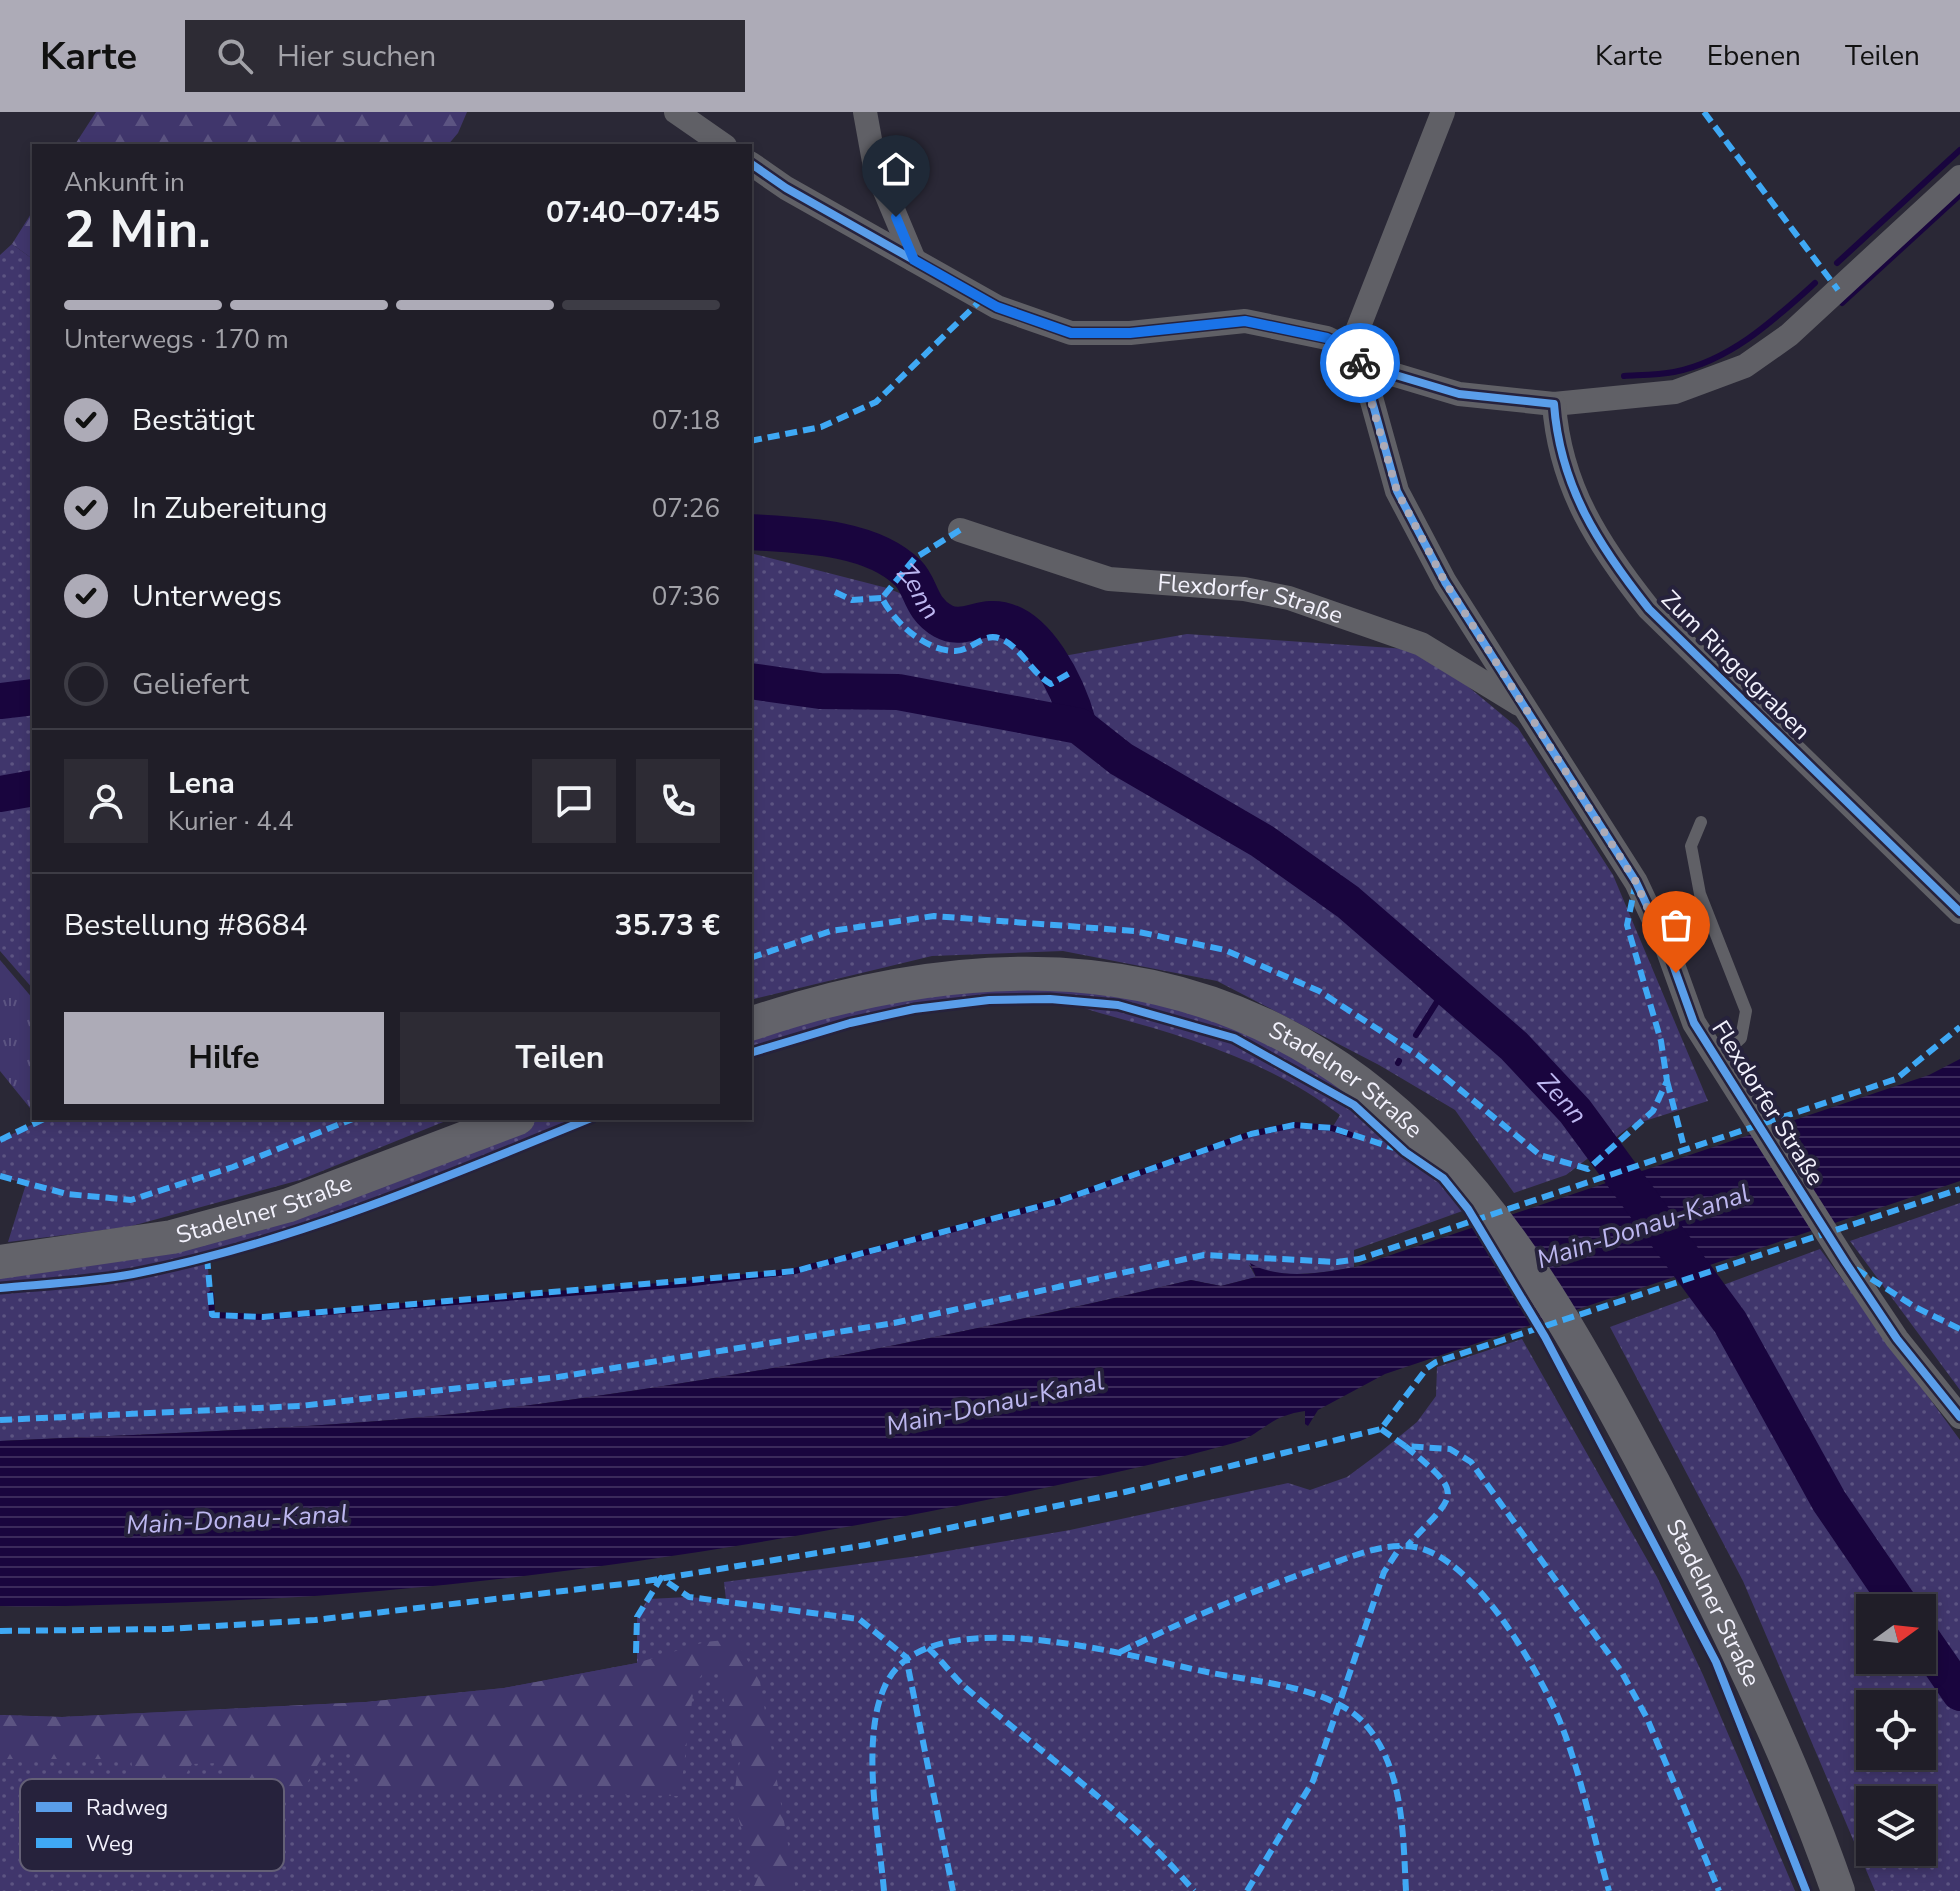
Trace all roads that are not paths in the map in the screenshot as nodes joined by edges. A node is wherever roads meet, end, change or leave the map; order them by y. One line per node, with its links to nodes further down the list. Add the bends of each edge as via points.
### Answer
1 (676, 112): 4 (street)
2 (865, 112): 7 (street, via 875,167)
3 (1443, 112): 8 (street)
4 (722, 144)
5 (752, 164): 7 (street)
6 (1960, 177): 9 (street, via 1789,335 1745,366 1675,392)
7 (914, 260): 8 (street, via 997,307 1071,333 1130,333 1245,321 1327,338)
8 (1356, 357): 9 (street, via 1459,394); 11 (street, Flexdorfer Straße, via 1397,491 1445,582)
9 (1554, 404): 13 (street, Zum Ringelgraben, via 1563,462 1589,528 1635,592)
10 (960, 530): 11 (street, Flexdorfer Straße, via 1109,579 1244,589 1289,598 1421,644)
11 (1524, 707): 15 (street, Flexdorfer Straße, via 1636,882 1694,1023)
12 (1701, 822): 15 (lane, via 1691,846 1700,894 1746,1011 1741,1038)
13 (1960, 912)
14 (752, 1023): 19 (main road, Stadelner Straße, via 916,981 981,972 1093,975 1167,989 1236,1013 1304,1045 1369,1089 1438,1153 1482,1205 1589,1360 1725,1622)
15 (1716, 1061): 18 (street, Flexdorfer Straße, via 1897,1339)
16 (513, 1120): 17 (main road, Stadelner Straße, via 289,1205 172,1237)
17 (0, 1262)
18 (1960, 1417)
19 (1838, 1891)

